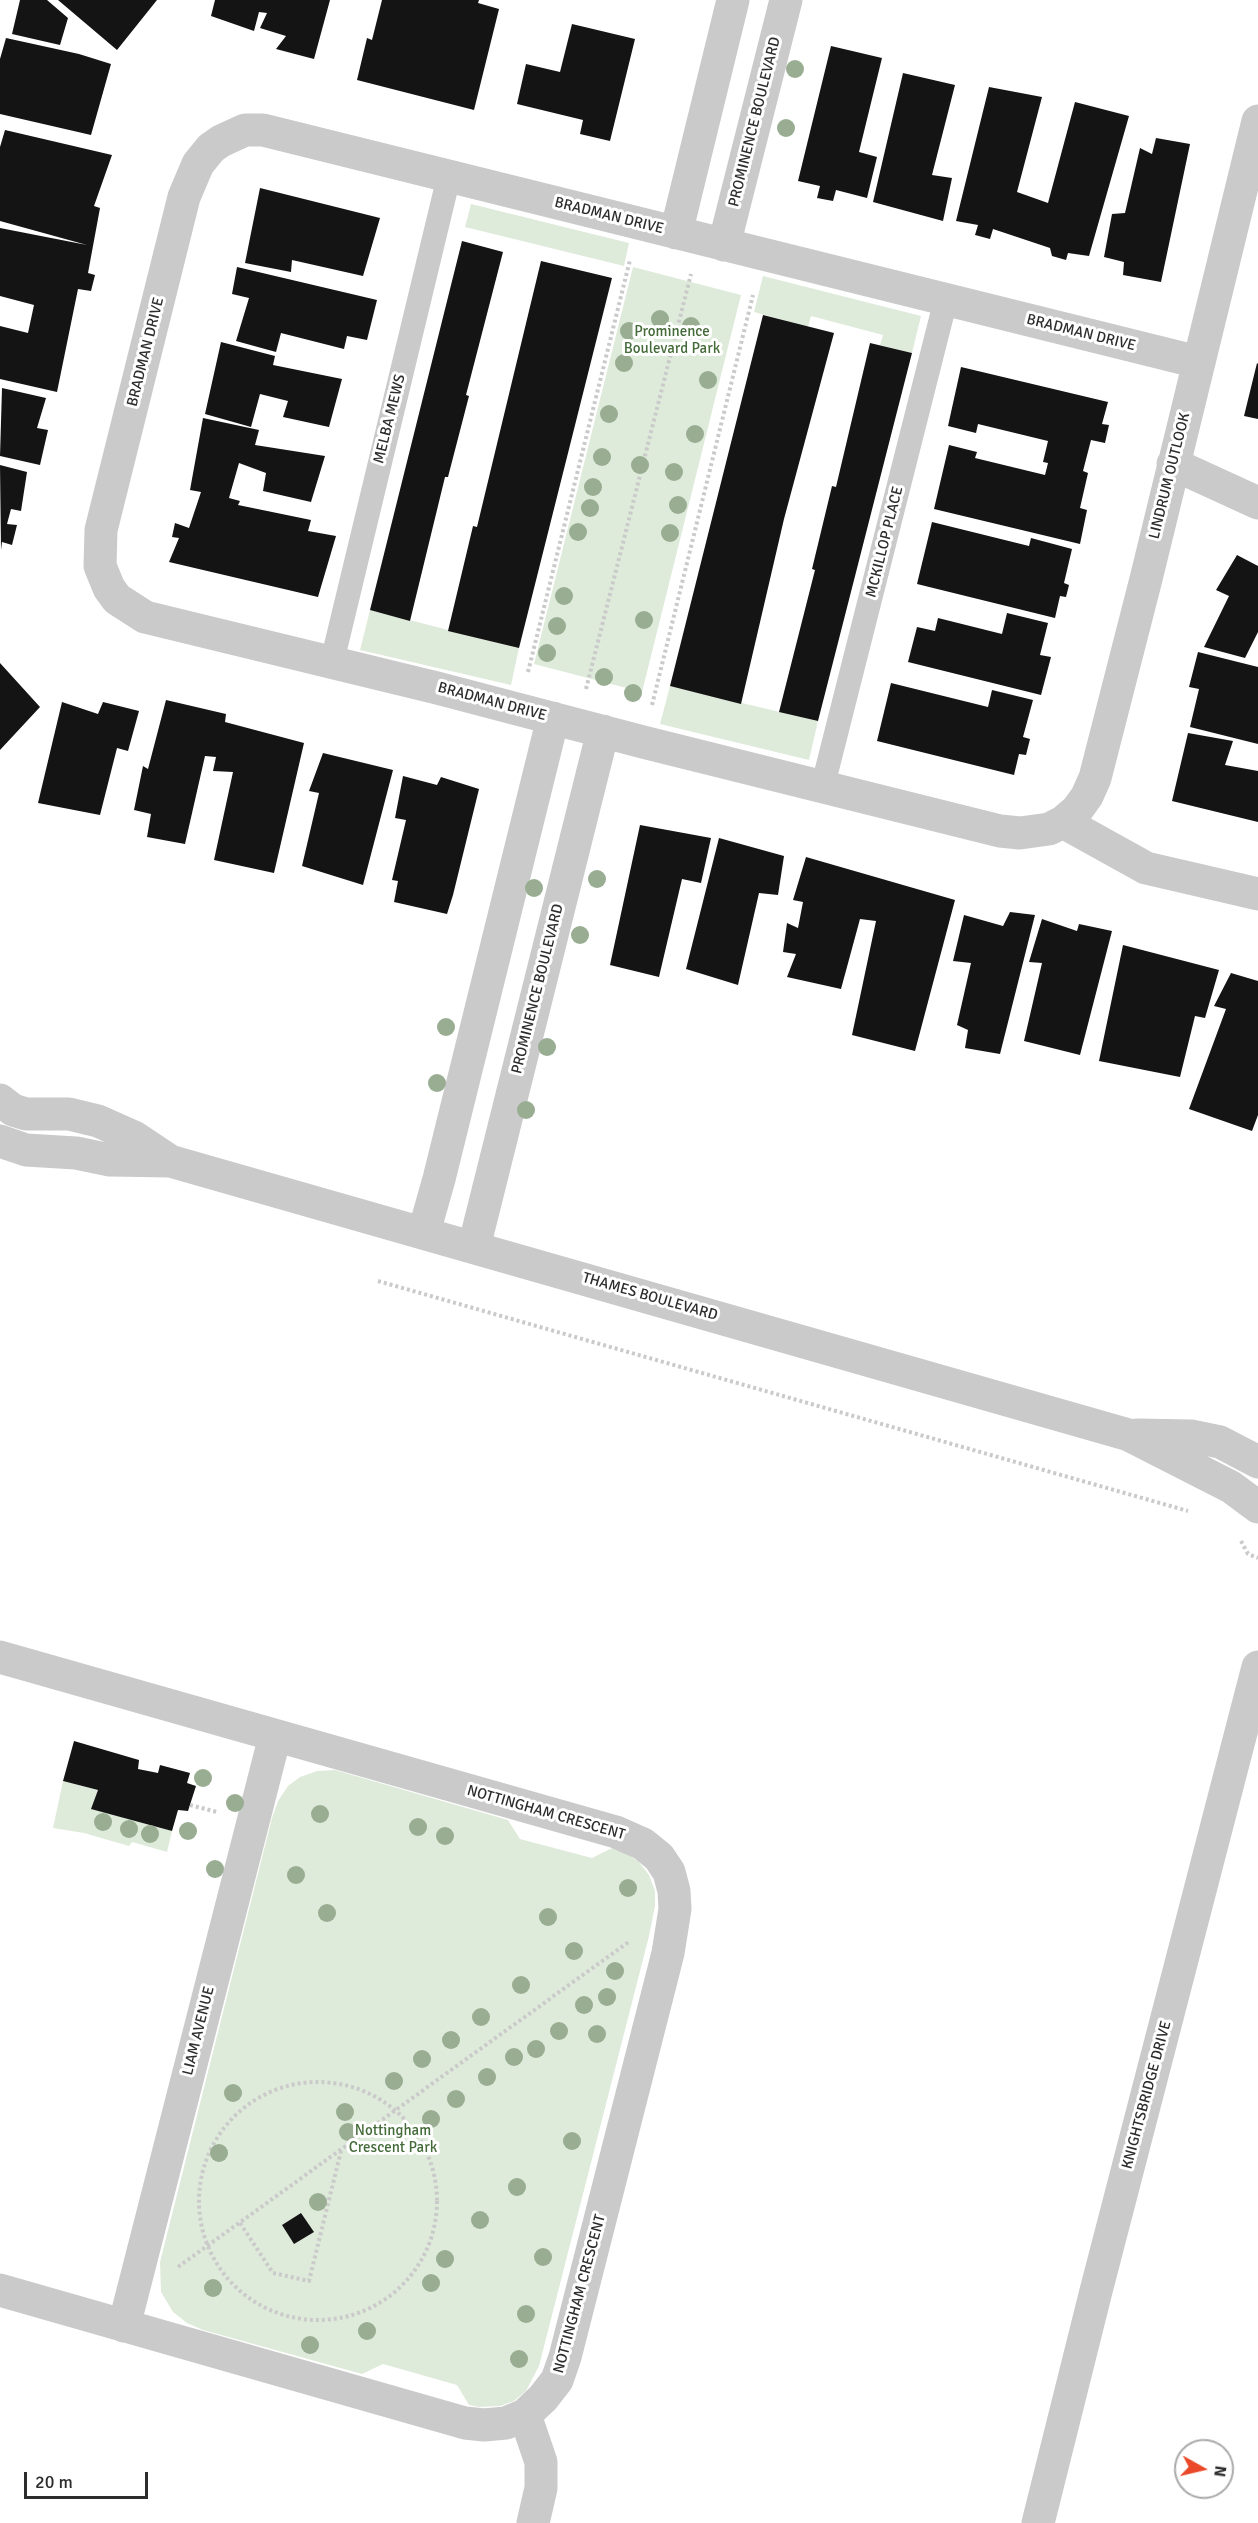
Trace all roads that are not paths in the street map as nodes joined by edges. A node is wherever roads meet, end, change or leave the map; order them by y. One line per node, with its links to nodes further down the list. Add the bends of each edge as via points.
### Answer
1 (733, 0): 5 (street)
2 (786, 0): 5 (street, PROMINENCE BOULEVARD)
3 (1258, 121): 7 (street, LINDRUM OUTLOOK)
4 (449, 176): 5 (street, BRADMAN DRIVE); 10 (lane, MELBA MEWS); 10 (street, BRADMAN DRIVE, via 263,130 244,130 211,148 198,164 184,197 108,501 99,548 100,566 109,588 127,608 145,617)
5 (700, 239): 6 (street, BRADMAN DRIVE)
6 (946, 299): 7 (street, BRADMAN DRIVE); 12 (lane, MCKILLOP PLACE)
7 (1198, 362): 8 (street, LINDRUM OUTLOOK)
8 (1173, 464): 9 (street); 13 (street, LINDRUM OUTLOOK, via 1095,778 1087,796)
9 (1258, 503)
10 (332, 662): 11 (street, BRADMAN DRIVE)
11 (577, 724): 12 (street, BRADMAN DRIVE); 18 (street); 19 (street, PROMINENCE BOULEVARD)
12 (823, 785): 13 (street, BRADMAN DRIVE, via 1000,831 1034,832)
13 (1064, 822): 14 (street, via 1146,868)
14 (1258, 894)
15 (1, 1103): 17 (street, THAMES BOULEVARD, via 26,1114 69,1114 98,1121 134,1137)
16 (0, 1141): 17 (street, THAMES BOULEVARD, via 26,1149 110,1160)
17 (170, 1161): 18 (street, THAMES BOULEVARD)
18 (424, 1232): 19 (street, THAMES BOULEVARD)
19 (474, 1247): 20 (street, THAMES BOULEVARD)
20 (1129, 1435): 21 (street, THAMES BOULEVARD, via 1191,1436 1220,1442); 22 (street, THAMES BOULEVARD, via 1231,1487)
21 (1258, 1462)
22 (1258, 1507)
23 (0, 1657): 25 (street, NOTTINGHAM CRESCENT)
24 (1258, 1667): 30 (street, KNIGHTSBRIDGE DRIVE)
25 (275, 1736): 27 (street, LIAM AVENUE); 28 (street, NOTTINGHAM CRESCENT, via 616,1832 643,1844 669,1872 675,1909 668,1953 565,2357 557,2380)
26 (0, 2290): 27 (street, NOTTINGHAM CRESCENT)
27 (124, 2325): 28 (street, NOTTINGHAM CRESCENT, via 465,2423 506,2423)
28 (525, 2415): 29 (street, via 541,2462 541,2488)
29 (533, 2523)
30 (1038, 2523)

